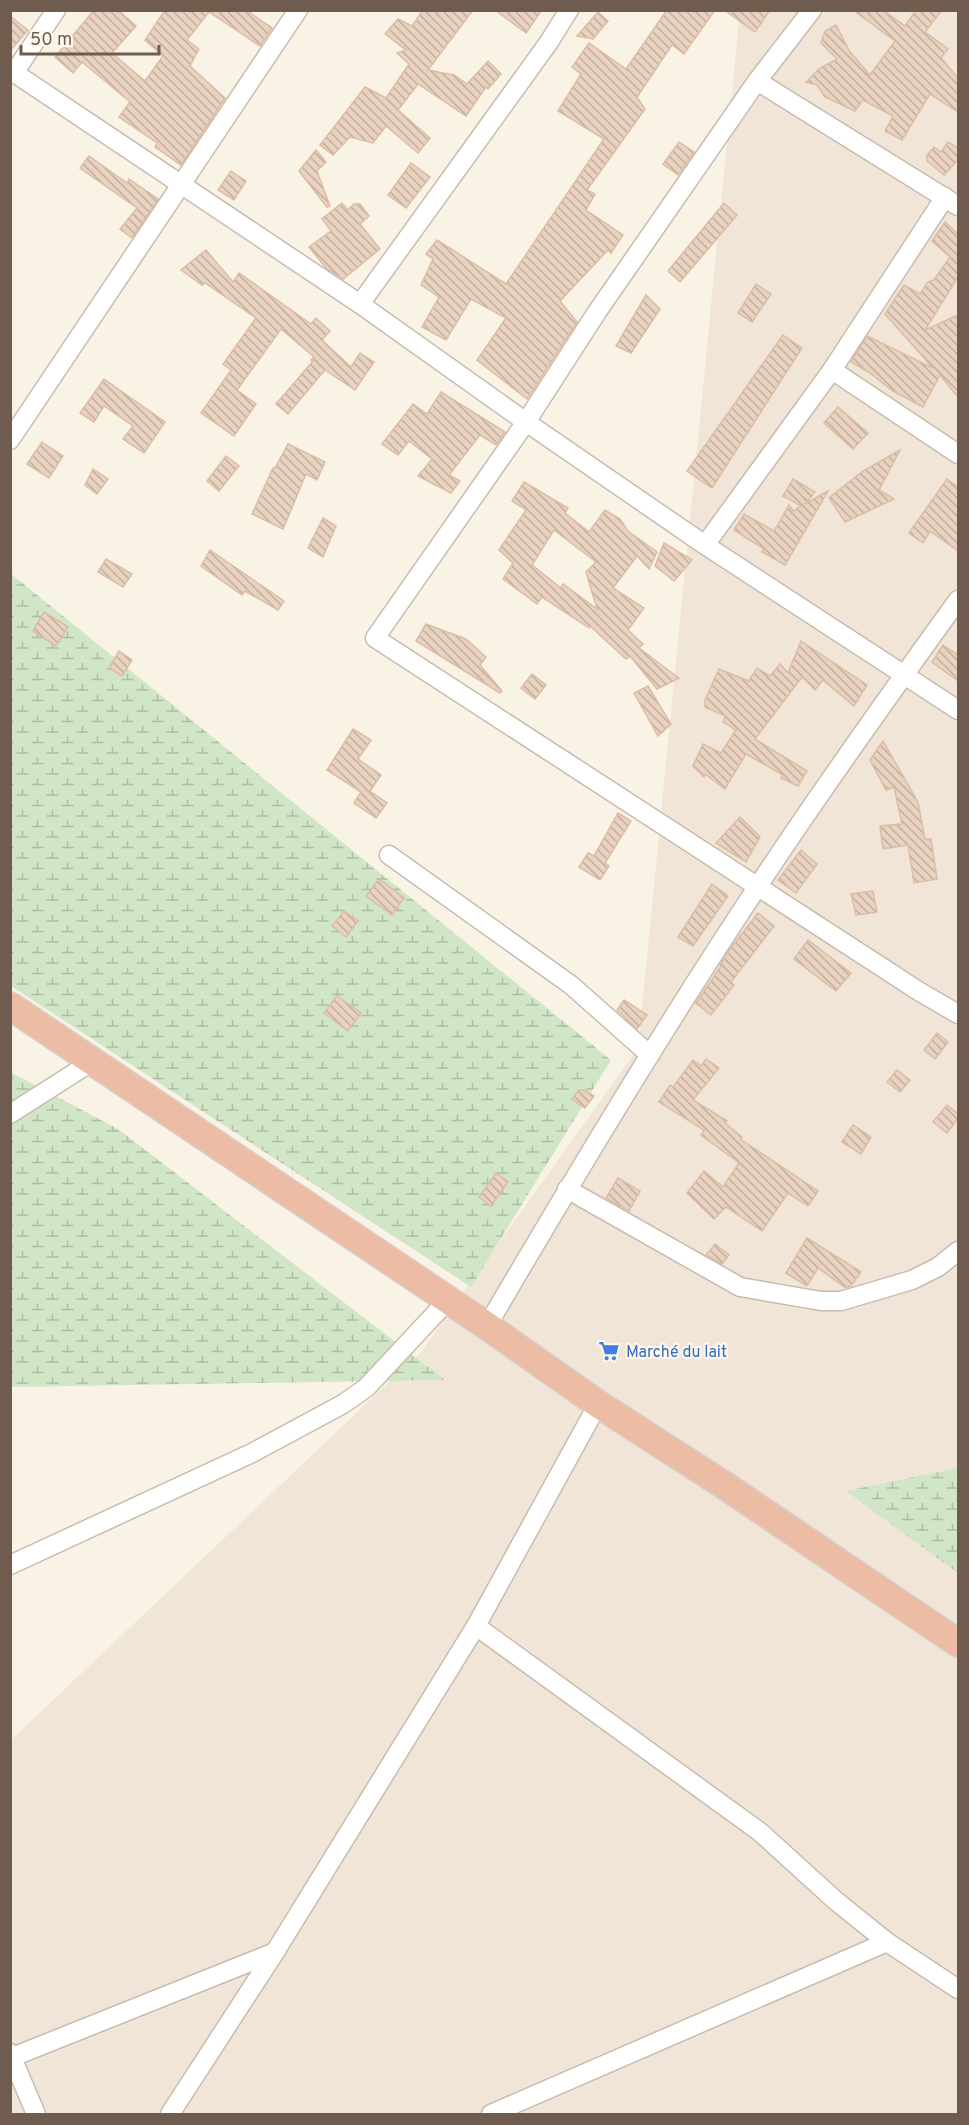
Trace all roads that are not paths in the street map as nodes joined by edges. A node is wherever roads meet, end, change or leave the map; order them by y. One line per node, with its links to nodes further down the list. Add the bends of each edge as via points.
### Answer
1 (56, 10): 5 (street)
2 (298, 10): 7 (street)
3 (569, 10): 9 (street)
4 (812, 10): 6 (street)
5 (12, 72): 7 (street)
6 (758, 81): 8 (street); 11 (street, via 597,312)
7 (181, 185): 9 (street); 12 (street)
8 (952, 202): 10 (street)
9 (360, 304): 11 (street)
10 (832, 370): 13 (street); 14 (street)
11 (526, 422): 14 (street); 19 (street, via 375,638)
12 (10, 440)
13 (958, 454)
14 (705, 545): 16 (street)
15 (958, 600): 16 (street)
16 (904, 674): 17 (street); 19 (street)
17 (958, 710)
18 (389, 855): 22 (street, via 572,985)
19 (758, 886): 21 (street); 22 (street)
20 (10, 1006): 23 (highway)
21 (958, 1014)
22 (650, 1055): 25 (street)
23 (93, 1061): 24 (street); 27 (highway)
24 (10, 1114)
25 (567, 1189): 26 (street, via 740,1287 821,1301 840,1301 912,1280); 28 (street)
26 (958, 1251)
27 (448, 1300): 28 (highway); 30 (street, via 366,1388 343,1404 252,1453)
28 (487, 1326): 29 (highway)
29 (598, 1404): 31 (street); 32 (highway)
30 (10, 1565)
31 (476, 1626): 33 (street, via 760,1832); 34 (street)
32 (958, 1643)
33 (887, 1942): 35 (street); 39 (street)
34 (275, 1952): 36 (street); 38 (street)
35 (958, 1989)
36 (11, 2056): 37 (street)
37 (36, 2115)
38 (170, 2115)
39 (491, 2115)

